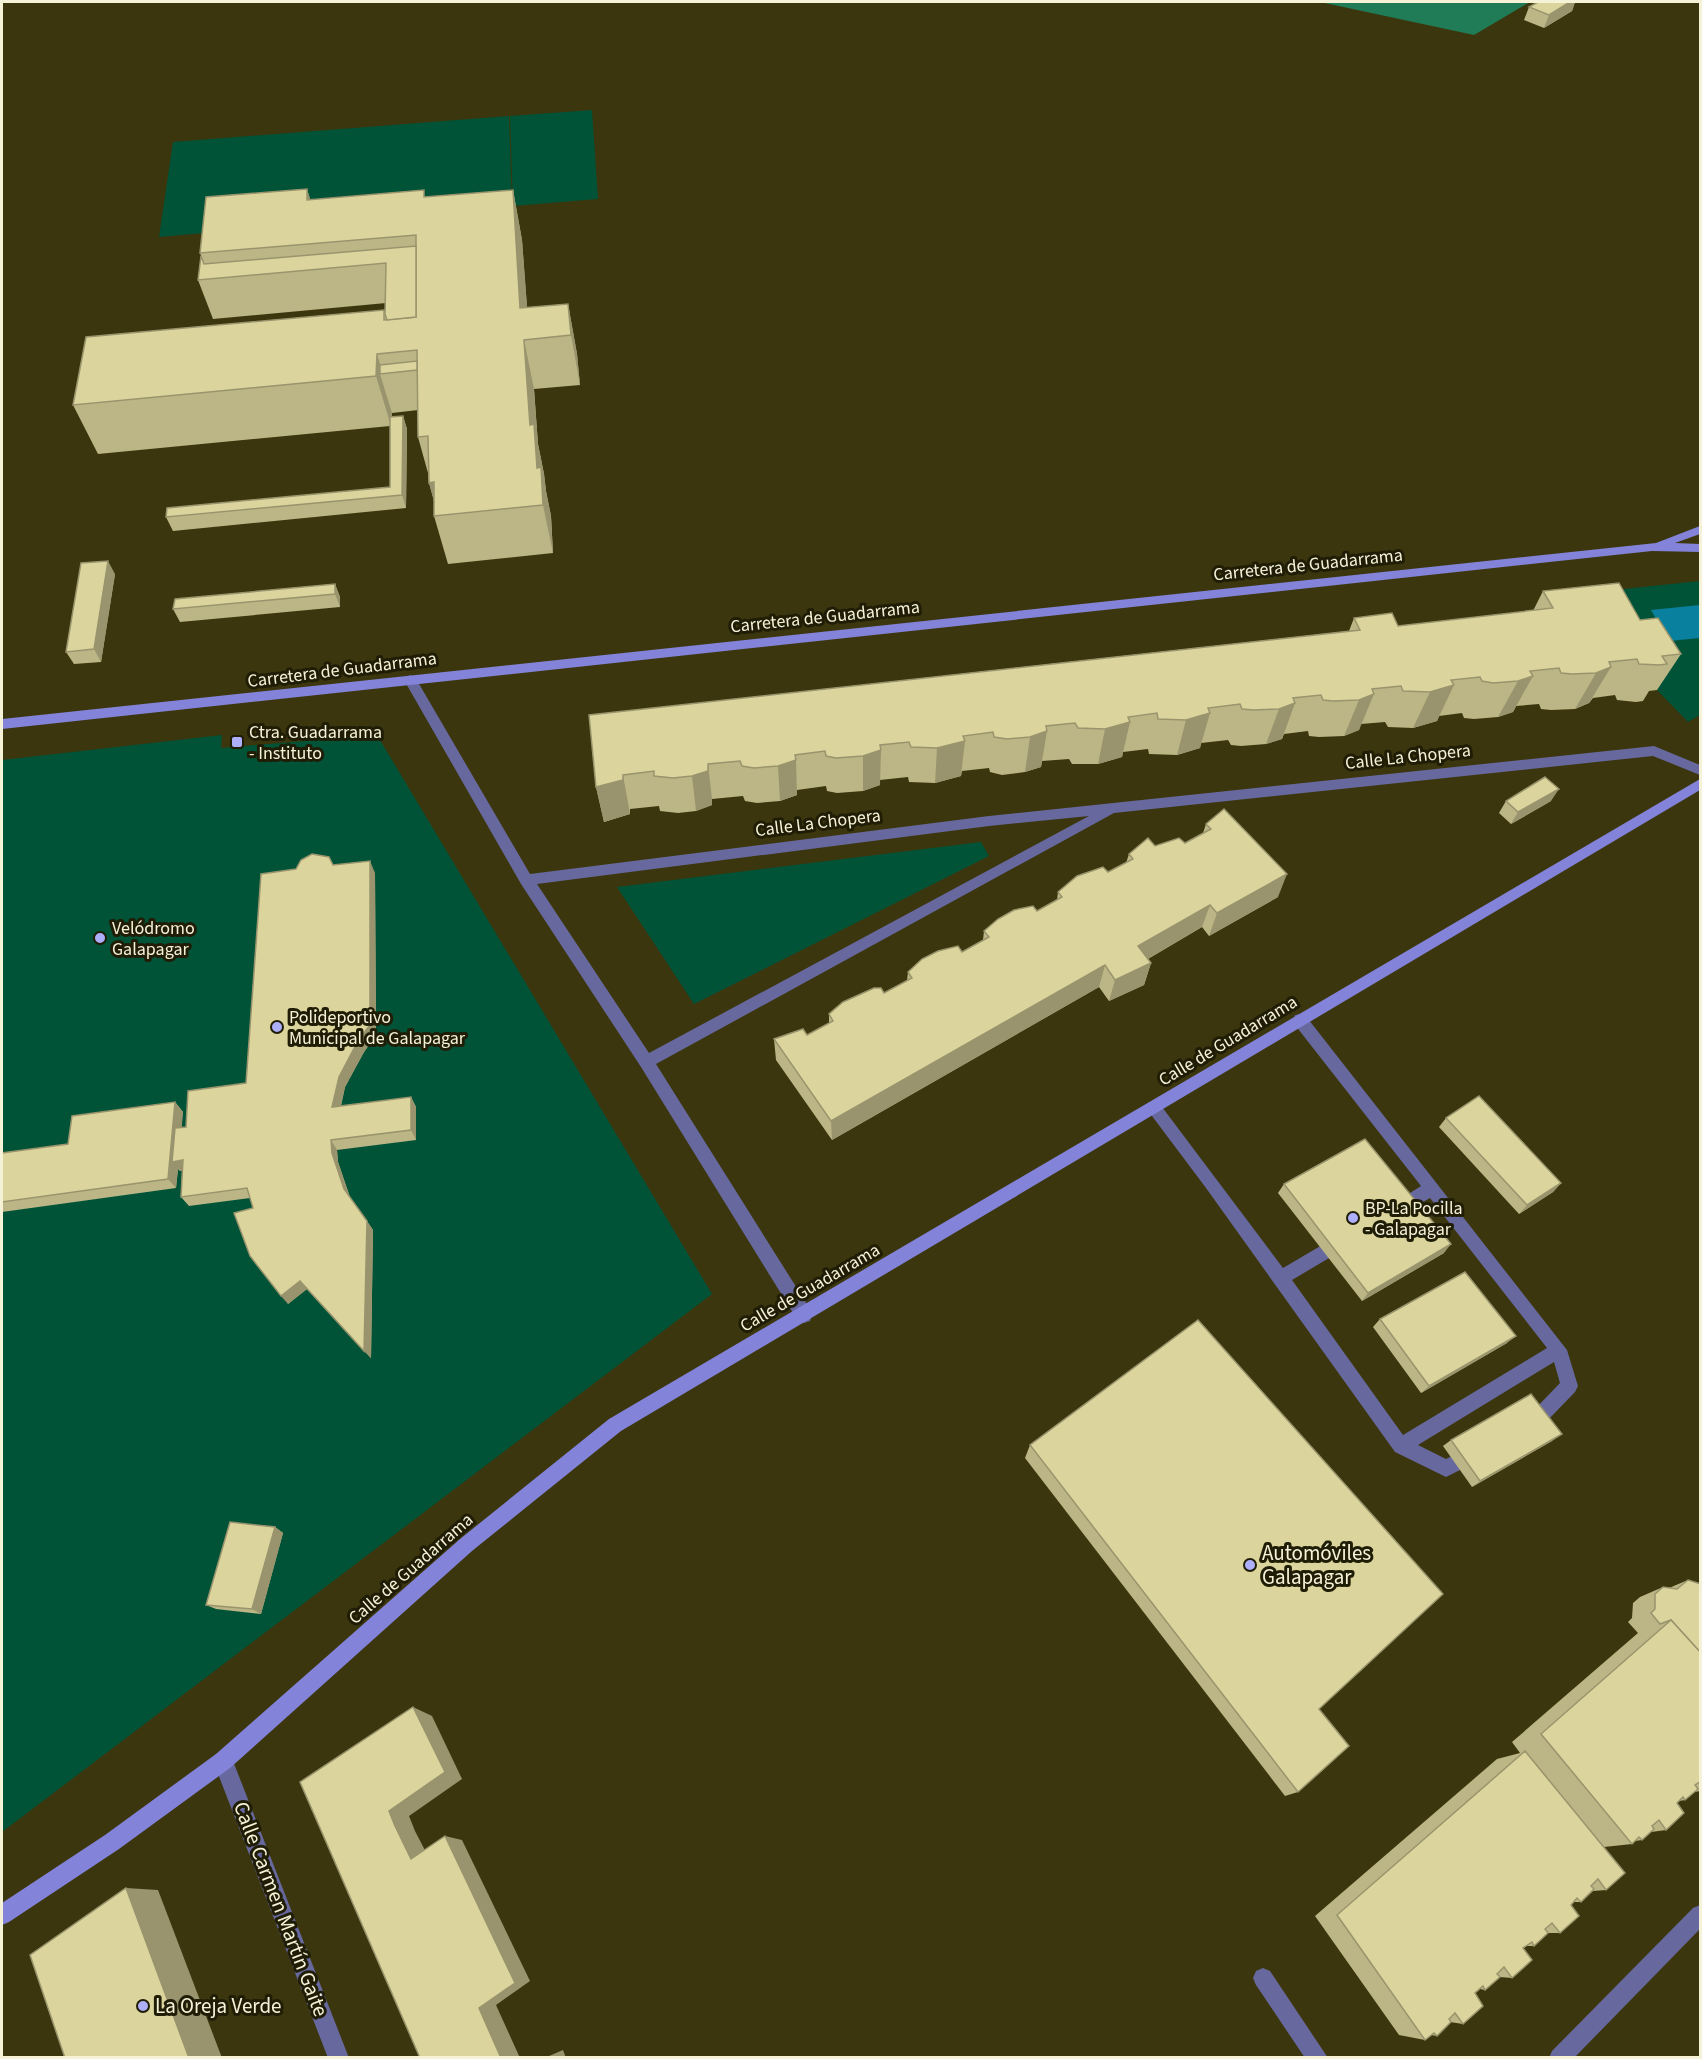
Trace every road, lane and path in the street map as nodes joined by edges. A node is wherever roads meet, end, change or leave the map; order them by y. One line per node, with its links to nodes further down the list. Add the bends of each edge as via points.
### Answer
1 (1701, 530): 2 (main road, Carretera de Guadarrama)
2 (1652, 547): 3 (main road, Carretera de Guadarrama); 4 (main road, Carretera de Guadarrama)
3 (1701, 548)
4 (410, 680): 5 (main road, Carretera de Guadarrama); 9 (street)
5 (2, 724)
6 (1701, 770): 8 (street, Calle La Chopera, via 1654,751)
7 (1701, 783): 10 (main road, Calle de Guadarrama)
8 (1116, 808): 9 (street, Calle La Chopera); 11 (street, Calle La Chopera)
9 (526, 880): 11 (street)
10 (1300, 1020): 12 (main road, Calle de Guadarrama); 13 (street)
11 (645, 1062): 17 (street)
12 (1154, 1108): 16 (street); 17 (main road, Calle de Guadarrama)
13 (1432, 1188): 14 (street); 18 (street)
14 (1382, 1218)
15 (1351, 1236): 16 (street)
16 (1280, 1278): 20 (street)
17 (804, 1316): 22 (main road, Calle de Guadarrama, via 615,1425 466,1545)
18 (1558, 1350): 19 (street, via 1569,1386); 20 (street)
19 (1534, 1418)
20 (1401, 1446): 21 (street, via 1446,1468)
21 (1454, 1464)
22 (223, 1761): 23 (main road, Calle de Guadarrama); 26 (street, Calle Carmen Martín Gaite)
23 (2, 1915)
24 (1701, 1915): 28 (street)
25 (1263, 1978): 27 (street)
26 (339, 2058)
27 (1318, 2058)
28 (1559, 2058)

